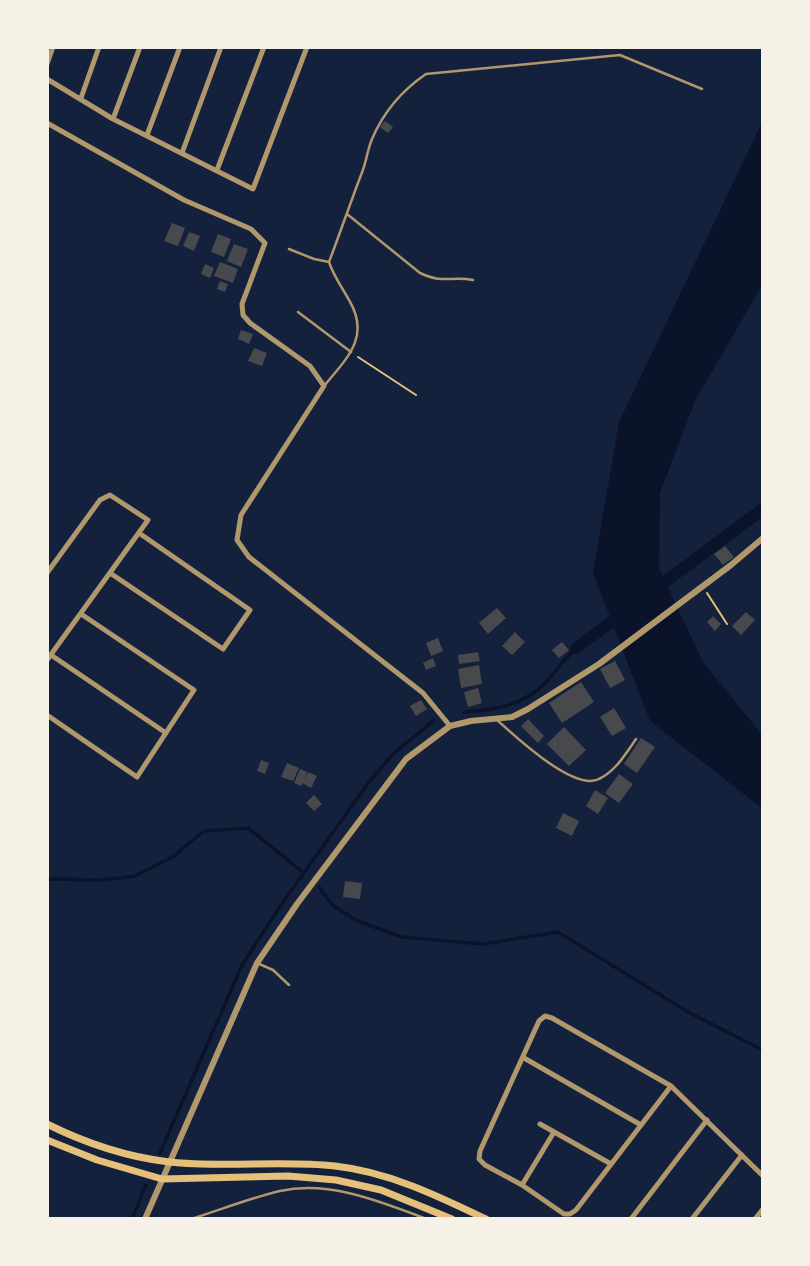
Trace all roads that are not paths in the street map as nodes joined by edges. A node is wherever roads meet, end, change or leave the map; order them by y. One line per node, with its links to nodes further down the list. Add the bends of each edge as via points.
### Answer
1 (53, 47): 8 (street)
2 (99, 47): 11 (street)
3 (140, 47): 12 (street)
4 (180, 47): 14 (street)
5 (221, 47): 15 (street)
6 (264, 47): 16 (street)
7 (307, 47): 16 (street, via 253,188)
8 (47, 64)
9 (47, 79): 11 (street)
10 (702, 89): 17 (lane, via 620,55 426,74 401,92 384,116)
11 (81, 98): 12 (street)
12 (113, 118): 14 (street)
13 (47, 124): 23 (street, via 184,201 261,237 264,252 242,304 243,315 310,366)
14 (147, 135): 15 (street)
15 (183, 153): 16 (street)
16 (217, 170)
17 (347, 214): 19 (lane); 20 (lane, via 420,273 445,281)
18 (289, 249): 19 (lane)
19 (329, 262): 22 (lane, via 358,318)
20 (472, 280)
21 (298, 312): 22 (lane)
22 (351, 352): 23 (lane)
23 (324, 386): 32 (street, via 241,515 237,540 249,557 423,693)
24 (139, 533): 26 (street, via 148,520 110,495 100,499); 27 (street); 27 (street, via 250,610 223,649)
25 (763, 538): 31 (street, via 599,664 528,709)
26 (47, 573)
27 (110, 573): 28 (street)
28 (81, 614): 29 (street); 33 (street, via 194,690)
29 (49, 657): 33 (street)
30 (47, 715): 33 (street, via 137,777)
31 (497, 720): 32 (street); 34 (lane, via 536,754 587,781 598,780 619,763)
32 (450, 726): 35 (street, via 406,759)
33 (166, 733)
34 (636, 739)
35 (257, 963): 36 (lane); 46 (street)
36 (289, 985)
37 (524, 1058): 38 (street, via 545,1016); 42 (street); 50 (street, via 480,1151 485,1165)
38 (671, 1086): 39 (street); 42 (street)
39 (707, 1120): 45 (street); 57 (street)
40 (47, 1124): 46 (main road, via 102,1147)
41 (540, 1124): 43 (street)
42 (641, 1125): 47 (street)
43 (554, 1132): 47 (street); 50 (street)
44 (47, 1140): 49 (main road)
45 (742, 1156): 48 (street); 58 (street)
46 (168, 1162): 49 (street); 56 (main road, via 338,1166 385,1176)
47 (611, 1164): 50 (street, via 570,1214)
48 (763, 1176)
49 (162, 1179): 52 (street); 55 (main road, via 288,1176 336,1180 381,1190)
50 (522, 1185)
51 (763, 1209): 59 (street)
52 (145, 1219)
53 (191, 1219): 54 (lane, via 280,1191 309,1188 346,1192)
54 (427, 1219)
55 (452, 1219)
56 (486, 1219)
57 (631, 1219)
58 (692, 1219)
59 (755, 1219)

